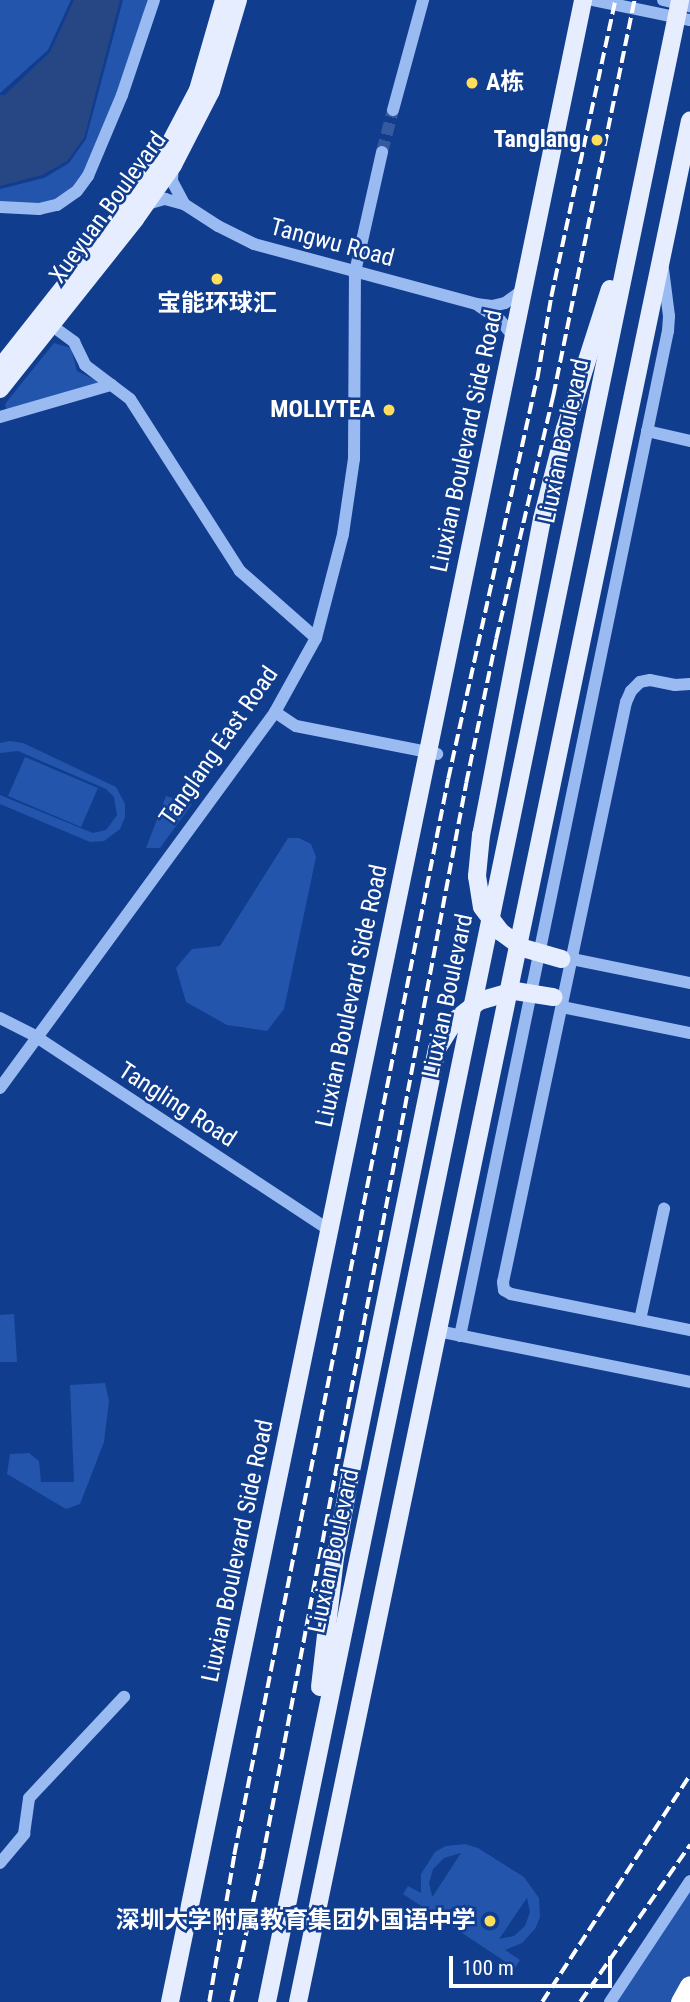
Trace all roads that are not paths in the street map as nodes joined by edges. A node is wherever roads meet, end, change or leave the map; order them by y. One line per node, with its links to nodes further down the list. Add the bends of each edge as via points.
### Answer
1 (154, 0): 15 (street, via 140,48 88,176 77,191 57,205 39,209)
2 (224, 0): 22 (main road, Xueyuan Boulevard, via 198,90 166,151)
3 (238, 0): 11 (main road, Xueyuan Boulevard, via 211,92)
4 (423, 0): 8 (street)
5 (583, 0): 18 (main road, Liuxian Boulevard Side Road)
6 (592, 0): 7 (street); 31 (main road)
7 (680, 8): 12 (main road, Liuxian Boulevard)
8 (393, 110)
9 (690, 120): 16 (main road)
10 (382, 152): 17 (street, Tanglang East Road)
11 (173, 165): 13 (main road, Xueyuan Boulevard); 14 (street, via 172,181)
12 (641, 188): 32 (main road, bridge, via 562,438 542,519 477,876 482,907 501,932 523,948); 47 (main road, Liuxian Boulevard)
13 (147, 204): 14 (street, via 165,200); 20 (main road, Xueyuan Boulevard)
14 (184, 204): 17 (street, Tangwu Road, via 254,244)
15 (0, 207)
16 (661, 255): 26 (street, via 669,316); 42 (main road)
17 (355, 272): 19 (street, Tangwu Road); 28 (street, Tanglang East Road, via 354,459 338,556)
18 (523, 290): 19 (street, Tangwu Road, via 505,303); 21 (main road, Liuxian Boulevard Side Road)
19 (476, 304): 21 (street, Tangwu Road, via 500,320)
20 (51, 325): 23 (street, via 74,342 85,365); 24 (main road, Xueyuan Boulevard)
21 (514, 337): 31 (main road, Liuxian Boulevard Side Road)
22 (0, 368)
23 (111, 384): 25 (street); 28 (street, via 130,399 240,571)
24 (0, 389)
25 (0, 417)
26 (647, 431): 27 (street); 44 (street)
27 (690, 440)
28 (316, 638): 30 (street, Tanglang East Road)
29 (690, 684): 32 (street, via 650,680 631,691)
30 (275, 712): 31 (street, via 296,726); 37 (street, Tanglang East Road)
31 (432, 753): 40 (main road, Liuxian Boulevard Side Road); 51 (main road)
32 (568, 960): 33 (street); 34 (street)
33 (690, 983)
34 (560, 1001): 36 (street); 41 (street, via 504,1290); 47 (main road, bridge, via 515,991 479,1000 454,1020 438,1049 350,1476 330,1595)
35 (0, 1018): 37 (street, Tangling Road)
36 (690, 1033)
37 (35, 1036): 38 (street, Tanglang East Road); 40 (street, Tangling Road)
38 (0, 1087)
39 (664, 1209): 41 (street)
40 (329, 1230): 50 (main road, Liuxian Boulevard Side Road)
41 (640, 1320): 43 (street)
42 (438, 1331): 44 (street); 53 (main road)
43 (690, 1331)
44 (460, 1336): 45 (street)
45 (690, 1382)
46 (124, 1697): 48 (street, via 29,1798 23,1834)
47 (310, 1790): 52 (main road, Liuxian Boulevard)
48 (0, 1863)
49 (690, 1881): 54 (street)
50 (170, 2002)
51 (180, 2002)
52 (267, 2002)
53 (298, 2002)
54 (610, 2002)

